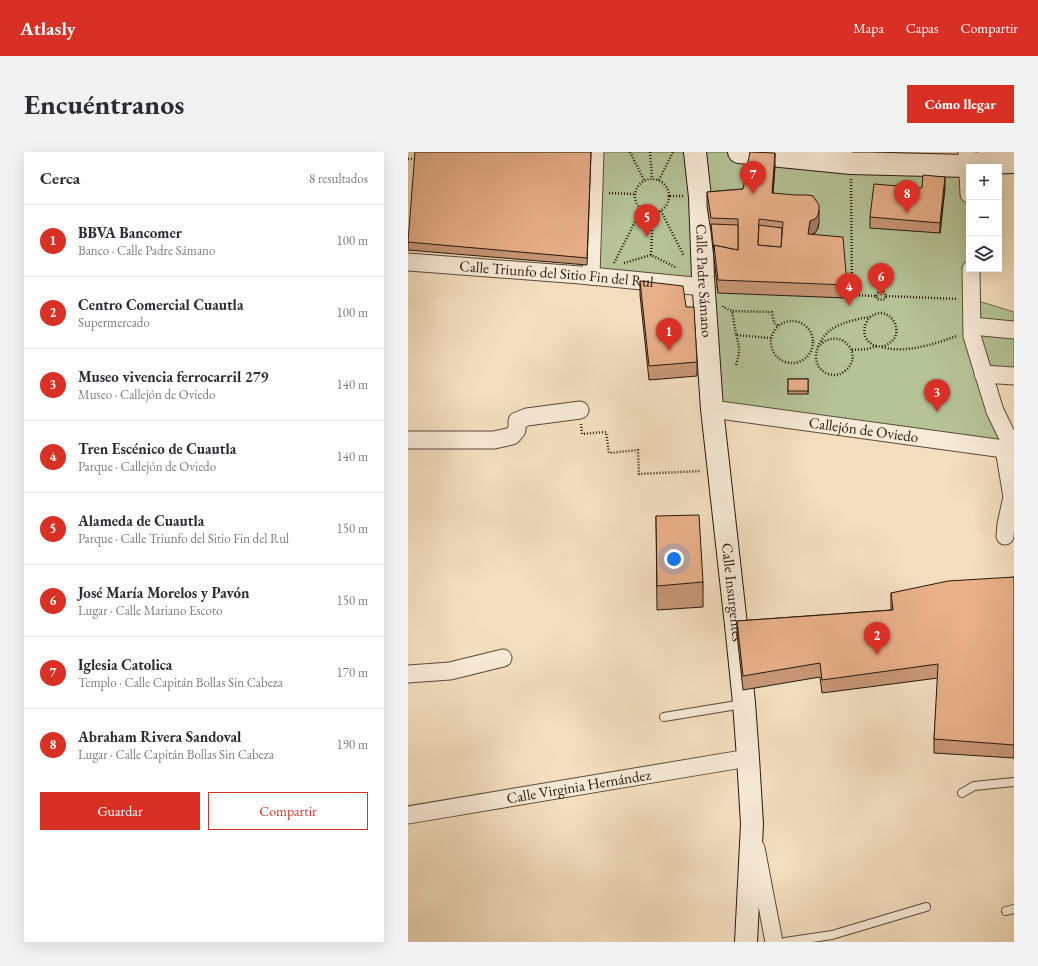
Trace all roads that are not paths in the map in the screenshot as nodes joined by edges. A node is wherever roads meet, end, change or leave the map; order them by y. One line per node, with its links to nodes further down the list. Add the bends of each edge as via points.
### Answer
1 (595, 152): 8 (street)
2 (695, 152): 9 (street, Calle Padre Sámano)
3 (739, 152): 4 (street, via 851,163)
4 (967, 159): 5 (street, via 979,163)
5 (1014, 162)
6 (408, 262): 8 (street, Calle Triunfo del Sitio Fin del Rul)
7 (971, 272): 10 (street)
8 (591, 276): 9 (street, Calle Triunfo del Sitio Fin del Rul)
9 (704, 287): 14 (street, Calle Padre Sámano)
10 (972, 326): 11 (street); 12 (street, via 972,336)
11 (1014, 330)
12 (983, 374): 13 (street); 17 (street)
13 (1014, 376)
14 (712, 409): 17 (street, Callejón de Oviedo); 21 (street, Calle Insurgentes)
15 (580, 410): 16 (street, via 527,417 518,421 517,430 512,436 494,440)
16 (408, 440)
17 (1011, 451): 18 (street, via 1012,496)
18 (1006, 536)
19 (503, 658): 20 (street, via 450,671)
20 (408, 674)
21 (744, 703): 22 (lane); 23 (street, Calle Insurgentes)
22 (664, 717)
23 (748, 758): 26 (street, Calle Virginia Hernández); 27 (street, Calle Insurgentes)
24 (1014, 782): 25 (lane, via 974,786)
25 (962, 793)
26 (408, 815)
27 (752, 824): 29 (street, Calle Insurgentes); 30 (street)
28 (926, 907): 31 (lane, via 832,935)
29 (746, 942)
30 (774, 942)
31 (785, 942)

